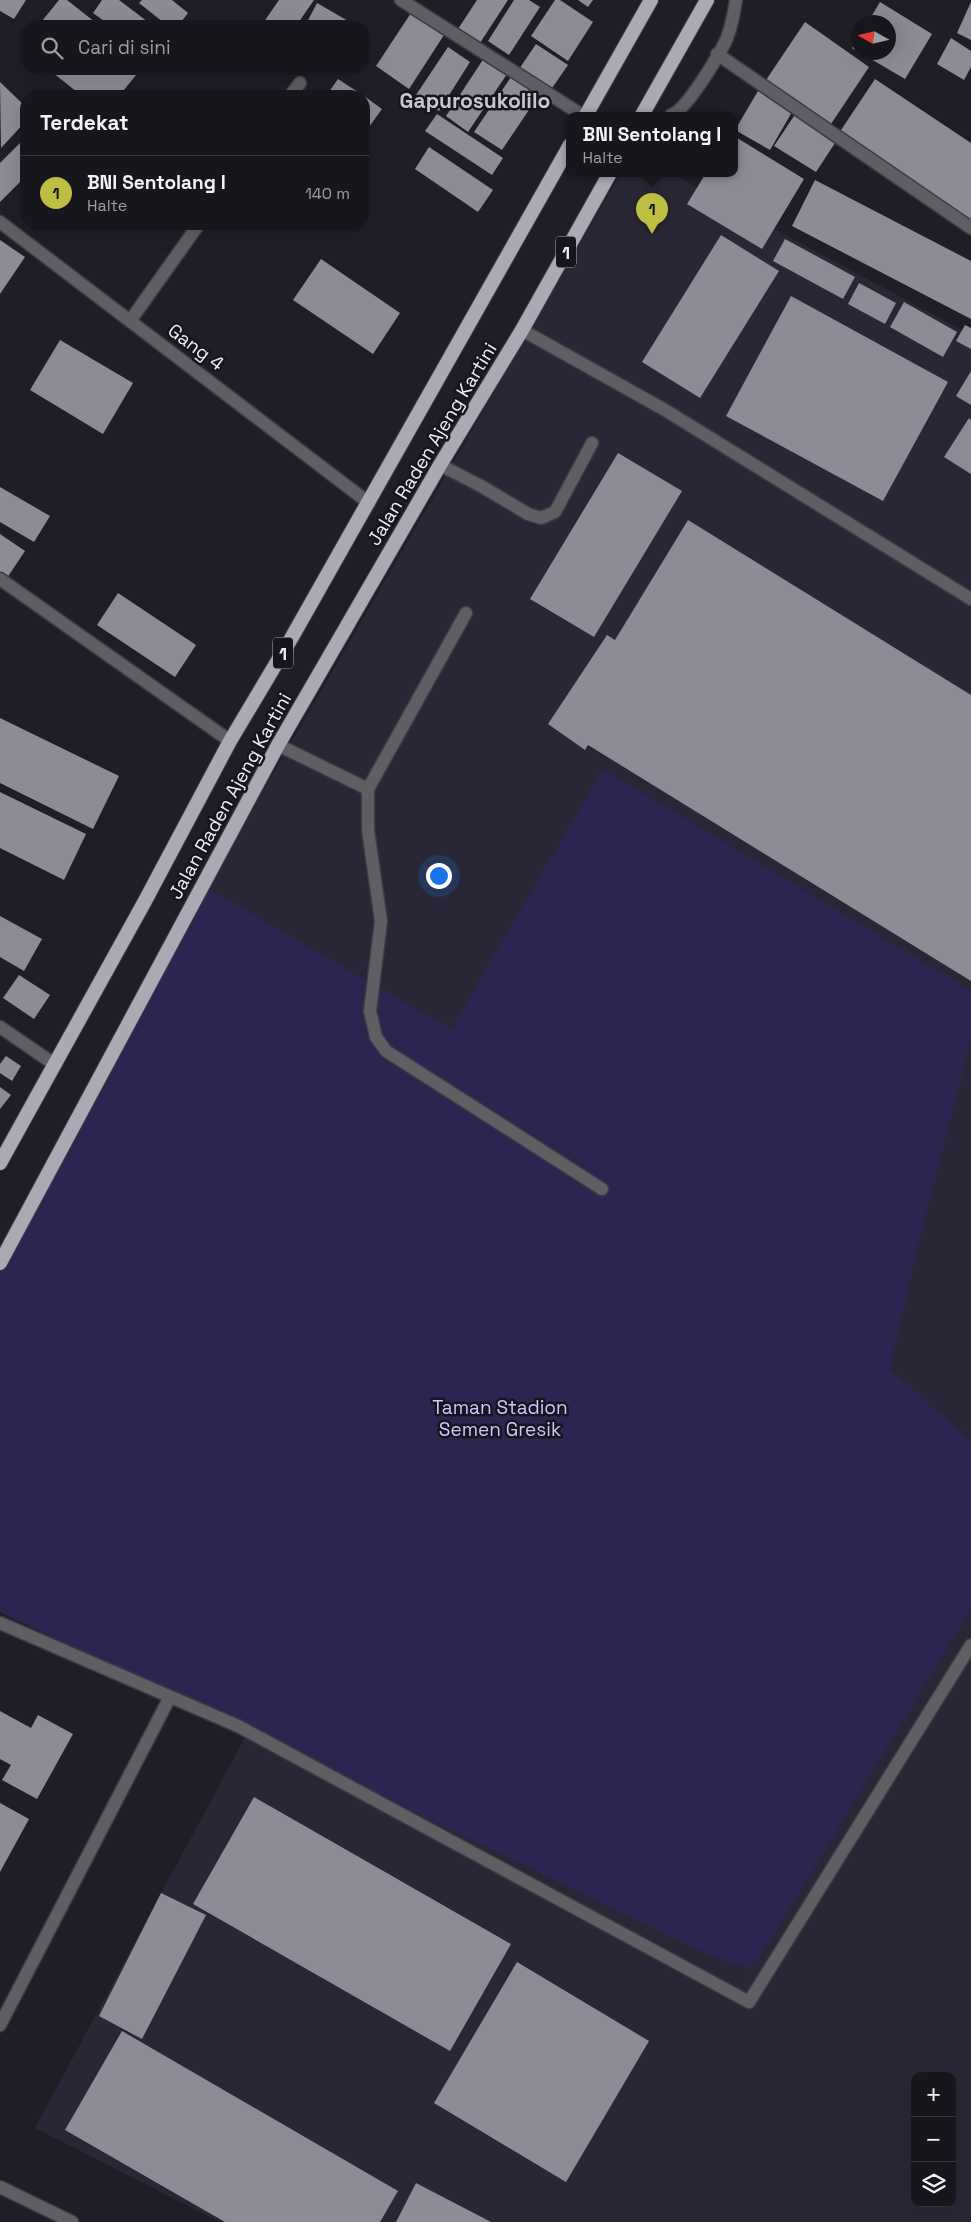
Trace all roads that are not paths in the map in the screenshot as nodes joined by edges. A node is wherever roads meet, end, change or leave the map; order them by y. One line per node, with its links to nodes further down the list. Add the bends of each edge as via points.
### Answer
1 (401, 0): 8 (street)
2 (651, 0): 9 (highway)
3 (707, 0): 10 (highway)
4 (736, 0): 5 (street, via 734,20)
5 (717, 54): 11 (street, via 689,100); 15 (street)
6 (300, 83): 7 (street)
7 (295, 90)
8 (577, 112)
9 (588, 112)
10 (644, 112)
11 (678, 112)
12 (566, 151): 21 (highway, Jalan Raden Ajeng Kartini / 1)
13 (608, 177): 18 (highway, Jalan Raden Ajeng Kartini / 1)
14 (0, 222): 17 (street, Gang 4)
15 (971, 228)
16 (195, 230): 17 (street)
17 (130, 320): 21 (street, Gang 4)
18 (522, 330): 20 (highway, Jalan Raden Ajeng Kartini / 1); 23 (street, via 674,415)
19 (592, 443): 20 (street, via 555,512 541,518)
20 (440, 465): 26 (highway, Jalan Raden Ajeng Kartini / 1)
21 (369, 502): 25 (highway, Jalan Raden Ajeng Kartini / 1)
22 (0, 580): 25 (street)
23 (971, 599)
24 (466, 613): 27 (street)
25 (230, 741): 29 (highway, Jalan Raden Ajeng Kartini / 1)
26 (278, 745): 27 (street); 32 (highway, Jalan Raden Ajeng Kartini / 1)
27 (368, 790): 31 (street, via 368,830 381,921 370,1010 376,1037 386,1052)
28 (0, 1027): 29 (street)
29 (54, 1064): 30 (highway, Jalan Raden Ajeng Kartini / 1)
30 (0, 1163)
31 (602, 1190)
32 (0, 1263)
33 (0, 1623): 35 (street)
34 (971, 1644): 35 (street, via 749,2002 238,1726)
35 (170, 1697): 36 (street)
36 (0, 2025)
37 (0, 2187): 38 (street)
38 (72, 2222)

